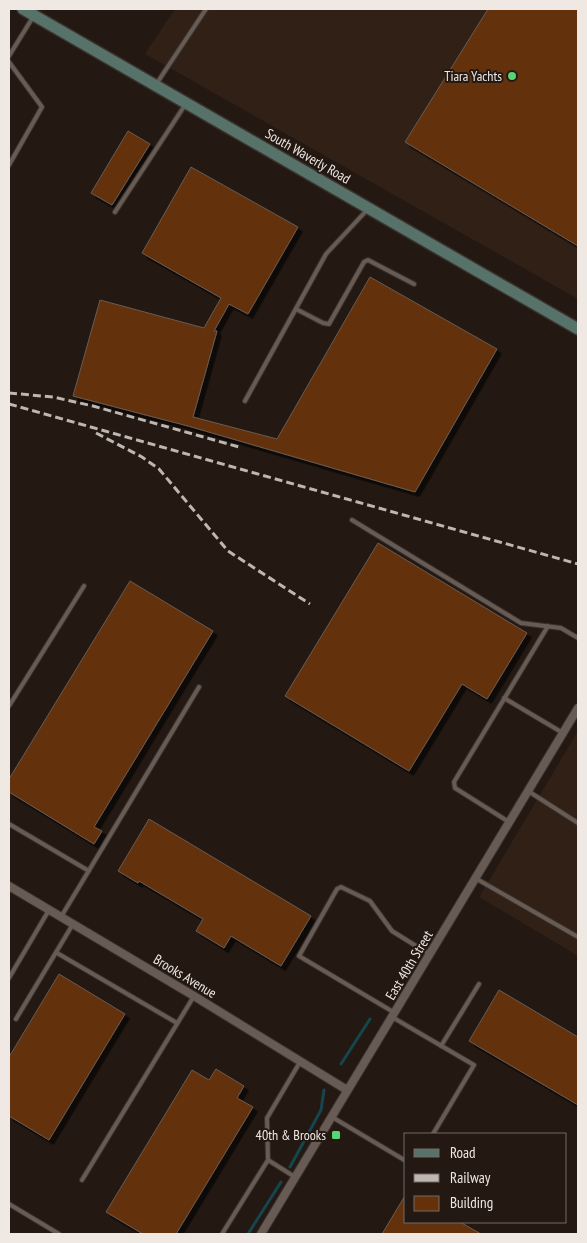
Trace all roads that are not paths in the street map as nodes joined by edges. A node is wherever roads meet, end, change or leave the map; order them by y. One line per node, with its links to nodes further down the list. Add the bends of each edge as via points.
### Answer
1 (23, 9): 3 (main road, South Waverly Road)
2 (206, 9): 6 (lane)
3 (34, 15): 4 (lane); 6 (main road, South Waverly Road)
4 (9, 56)
5 (9, 62): 8 (lane, via 42,108)
6 (156, 85): 7 (main road, South Waverly Road)
7 (186, 103): 9 (main road, South Waverly Road); 10 (lane)
8 (9, 165)
9 (369, 208): 12 (lane, via 326,254); 13 (main road, South Waverly Road)
10 (115, 212)
11 (414, 284): 12 (lane, via 368,260 328,324)
12 (296, 309): 14 (lane)
13 (578, 329)
14 (245, 402)
15 (352, 520): 17 (lane, via 521,623)
16 (84, 586): 21 (lane)
17 (548, 626): 18 (lane, via 561,628); 20 (lane)
18 (578, 638)
19 (199, 687): 28 (lane)
20 (504, 698): 23 (lane); 25 (lane, via 453,785)
21 (9, 706)
22 (577, 711): 23 (street, East 40th Street)
23 (563, 733): 24 (street, East 40th Street)
24 (528, 791): 25 (street, East 40th Street); 26 (lane)
25 (509, 822): 29 (street, East 40th Street)
26 (578, 823)
27 (9, 824): 28 (lane)
28 (88, 871): 32 (lane)
29 (475, 878): 34 (lane); 36 (street, East 40th Street)
30 (9, 886): 31 (street, Brooks Avenue)
31 (49, 910): 32 (street, Brooks Avenue); 37 (lane)
32 (61, 917): 33 (street, Brooks Avenue)
33 (73, 924): 35 (lane); 39 (street, Brooks Avenue)
34 (578, 937)
35 (57, 953): 41 (lane); 42 (lane)
36 (429, 955): 40 (street, East 40th Street); 40 (lane, via 392,931 370,901 341,886 337,889 299,956)
37 (9, 978)
38 (479, 984): 43 (lane)
39 (194, 996): 42 (lane); 44 (street, Brooks Avenue)
40 (394, 1015): 43 (lane); 45 (street, East 40th Street)
41 (16, 1019)
42 (177, 1024): 51 (lane)
43 (441, 1046): 47 (lane, via 474,1065)
44 (300, 1062): 45 (street, Brooks Avenue); 48 (lane, via 267,1118)
45 (347, 1090): 46 (street, East 40th Street)
46 (332, 1117): 49 (lane); 50 (street, East 40th Street)
47 (434, 1133)
48 (268, 1160): 50 (lane); 54 (lane)
49 (404, 1160)
50 (295, 1177): 55 (street, East 40th Street)
51 (82, 1180)
52 (9, 1204): 53 (lane)
53 (59, 1234)
54 (222, 1234)
55 (261, 1234)

